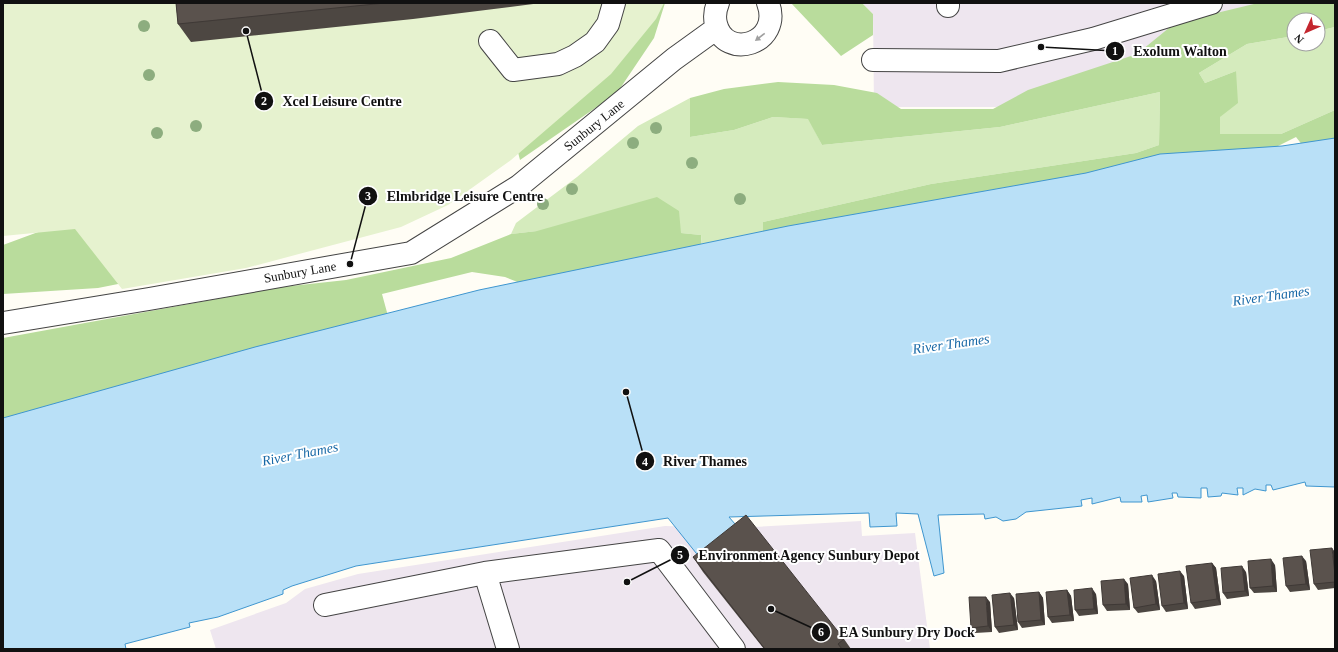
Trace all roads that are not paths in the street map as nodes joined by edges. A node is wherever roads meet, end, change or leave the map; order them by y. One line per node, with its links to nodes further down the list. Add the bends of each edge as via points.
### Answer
1 (614, 3): 6 (street, via 608,24 595,42 558,64 513,70)
2 (718, 3): 5 (street, via 715,9)
3 (768, 3): 5 (street, one-way to 5, via 771,20 766,32 751,44 731,42 723,37)
4 (1211, 3): 7 (street, via 1094,39 999,62)
5 (717, 28): 8 (street, Sunbury Lane, via 674,59 519,186 411,253)
6 (490, 41)
7 (873, 60)
8 (3, 323)
9 (485, 573): 10 (street); 11 (street); 12 (street, via 659,550)
10 (325, 605)
11 (508, 649)
12 (734, 649)

